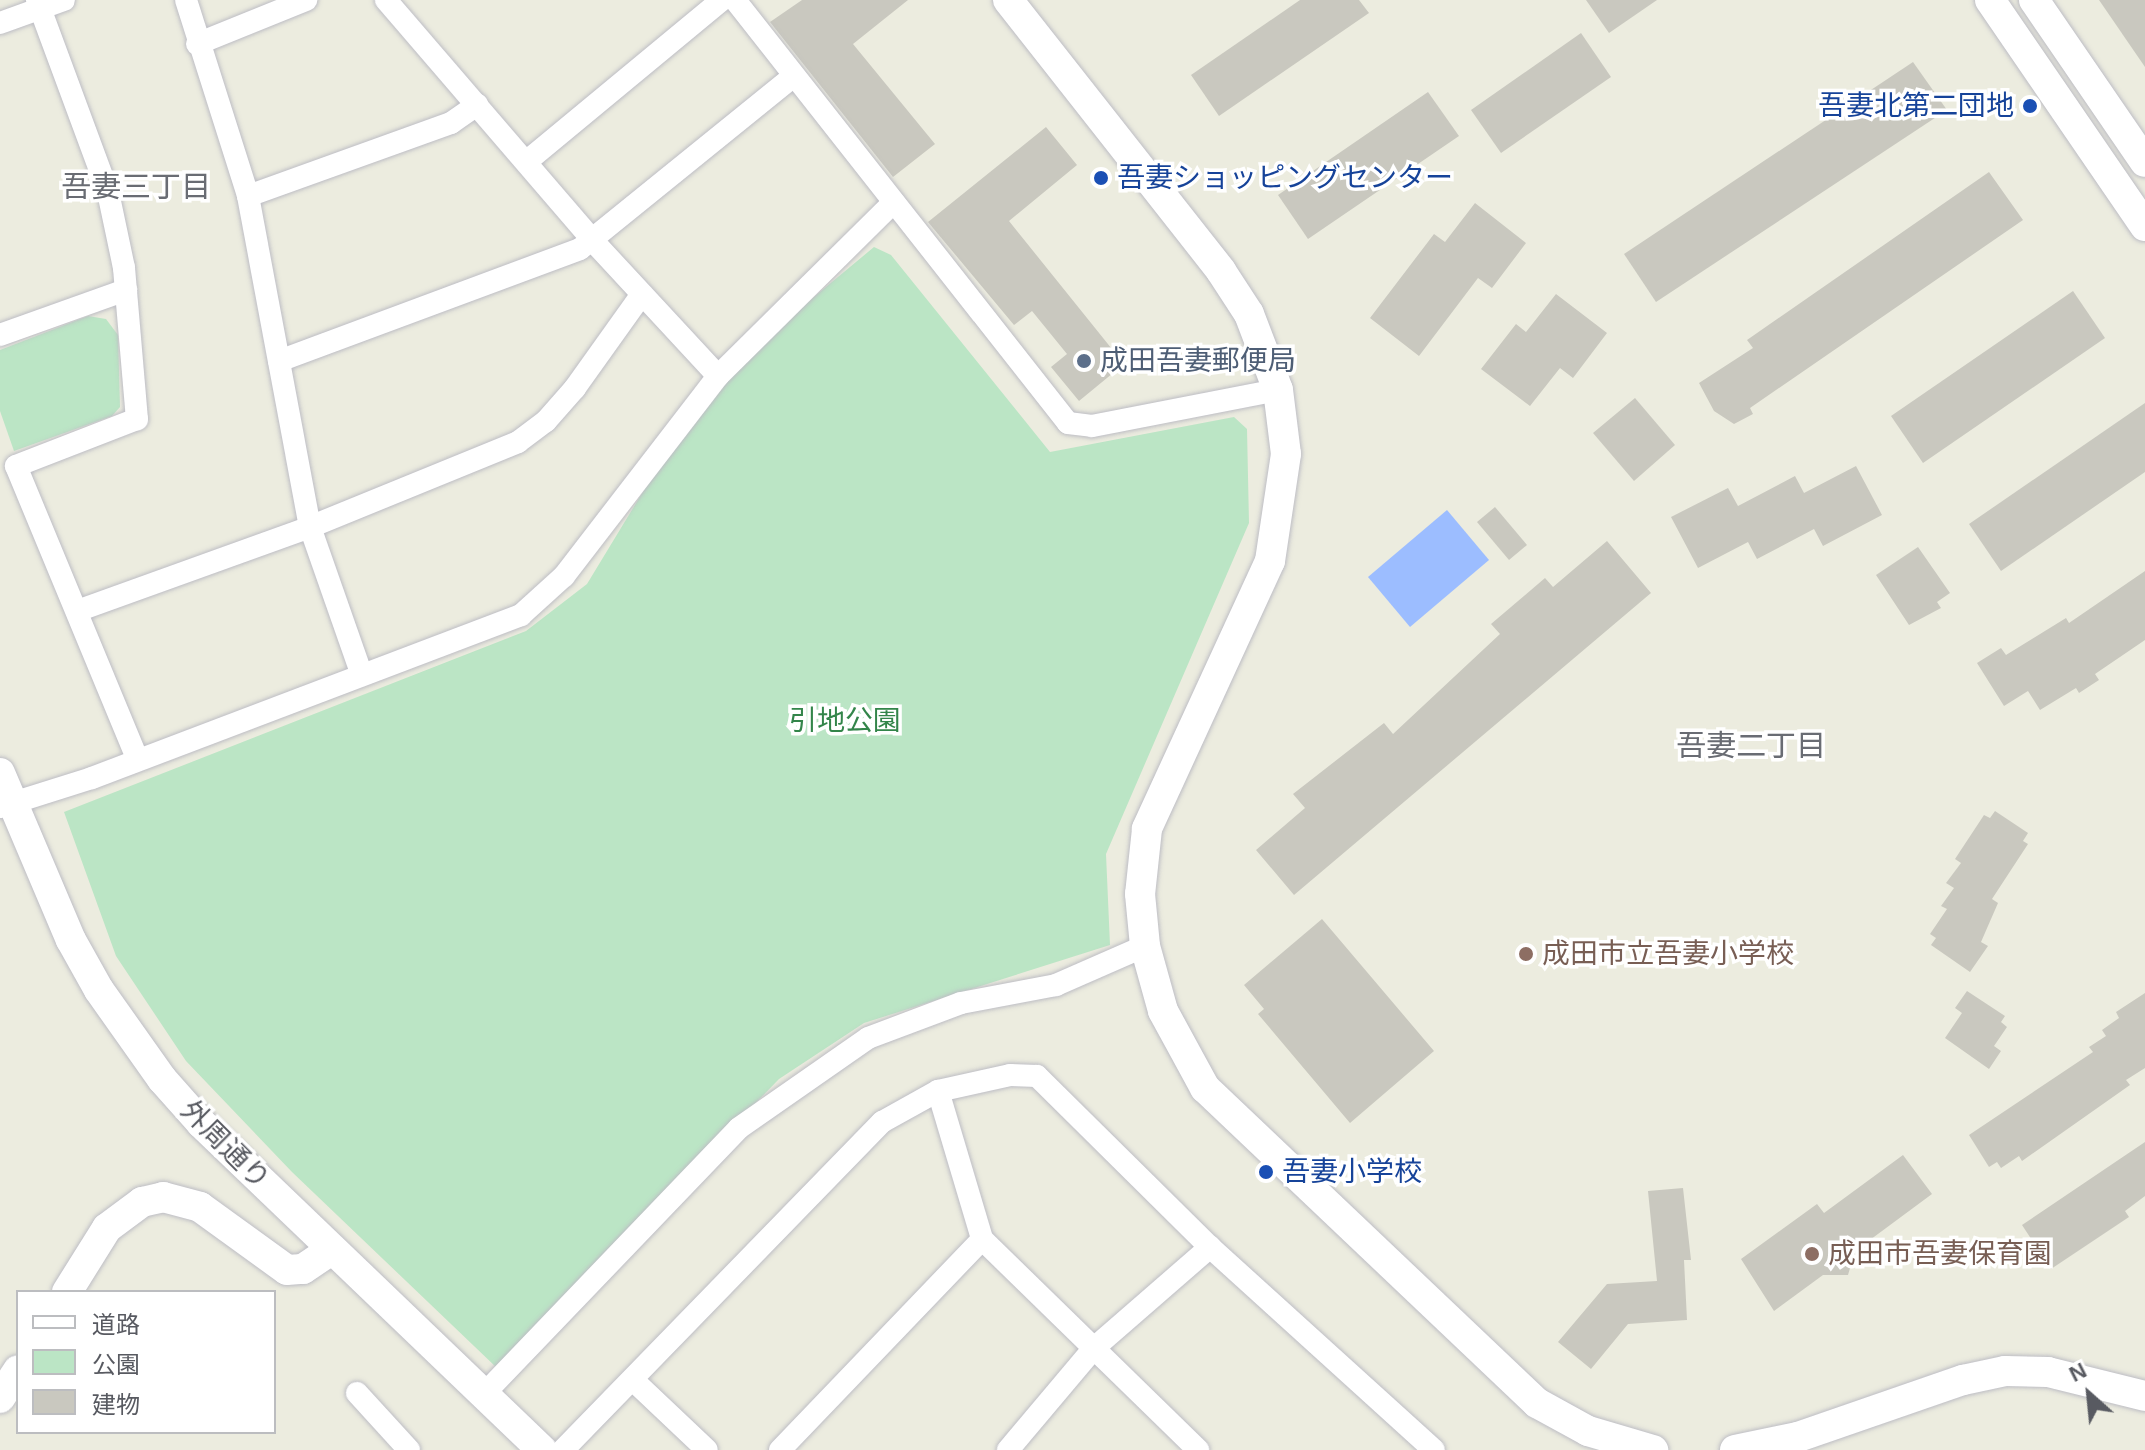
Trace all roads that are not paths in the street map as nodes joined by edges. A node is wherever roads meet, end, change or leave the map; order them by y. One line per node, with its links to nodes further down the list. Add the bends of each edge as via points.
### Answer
1 (64, 0): 10 (street)
2 (186, 0): 12 (street)
3 (306, 0): 12 (street)
4 (386, 0): 14 (street)
5 (722, 0): 15 (street)
6 (735, 0): 13 (street)
7 (1008, 0): 26 (street, via 1221,271 1249,314)
8 (1990, 0): 19 (street)
9 (2034, 0): 16 (street)
10 (39, 4): 11 (street); 21 (street, via 108,192)
11 (0, 23)
12 (197, 44): 17 (street)
13 (794, 76): 18 (street); 20 (street)
14 (477, 105): 15 (street); 17 (street, via 451,123)
15 (526, 162): 20 (street)
16 (2145, 162)
17 (248, 196): 24 (street)
18 (894, 202): 25 (street); 26 (street, via 1068,423 1092,426)
19 (2145, 226)
20 (593, 241): 22 (street); 24 (street)
21 (126, 290): 23 (street); 28 (street, via 137,419 16,466)
22 (642, 294): 25 (street); 27 (street, via 556,410 518,442)
23 (0, 335)
24 (279, 361): 27 (street)
25 (718, 376): 29 (street, via 564,576 521,615)
26 (1278, 390): 33 (street, via 1286,454 1270,561 1147,829 1140,894)
27 (310, 527): 28 (street); 29 (street)
28 (77, 611): 30 (street)
29 (361, 673): 30 (street)
30 (138, 760): 32 (street)
31 (0, 773): 32 (street, 外周通り)
32 (6, 804): 37 (street, 外周通り, via 71,940 129,1033 201,1123)
33 (1145, 946): 43 (street, via 1056,985 961,1003 868,1038 739,1128); 54 (street, via 1163,1011 1205,1088 1537,1403 1588,1431)
34 (938, 1091): 35 (street); 36 (street, via 1010,1075 1037,1076); 41 (street, via 882,1122 778,1223)
35 (982, 1239): 39 (street); 51 (street)
36 (1210, 1247): 39 (street); 46 (street)
37 (331, 1250): 38 (street, via 303,1269 287,1270 200,1207 163,1197 142,1202 107,1228); 43 (street, 外周通り)
38 (68, 1290)
39 (1094, 1348): 52 (street); 53 (street)
40 (16, 1373): 45 (street)
41 (634, 1381): 49 (street); 50 (street)
42 (357, 1393): 47 (street)
43 (484, 1394): 48 (street, 外周通り)
44 (2145, 1396): 55 (street, via 2048,1372 2005,1371 1963,1380 1798,1437)
45 (0, 1398)
46 (1432, 1449)
47 (409, 1450)
48 (542, 1450)
49 (563, 1450)
50 (707, 1450)
51 (780, 1450)
52 (1008, 1450)
53 (1198, 1450)
54 (1653, 1450)
55 (1735, 1450)

